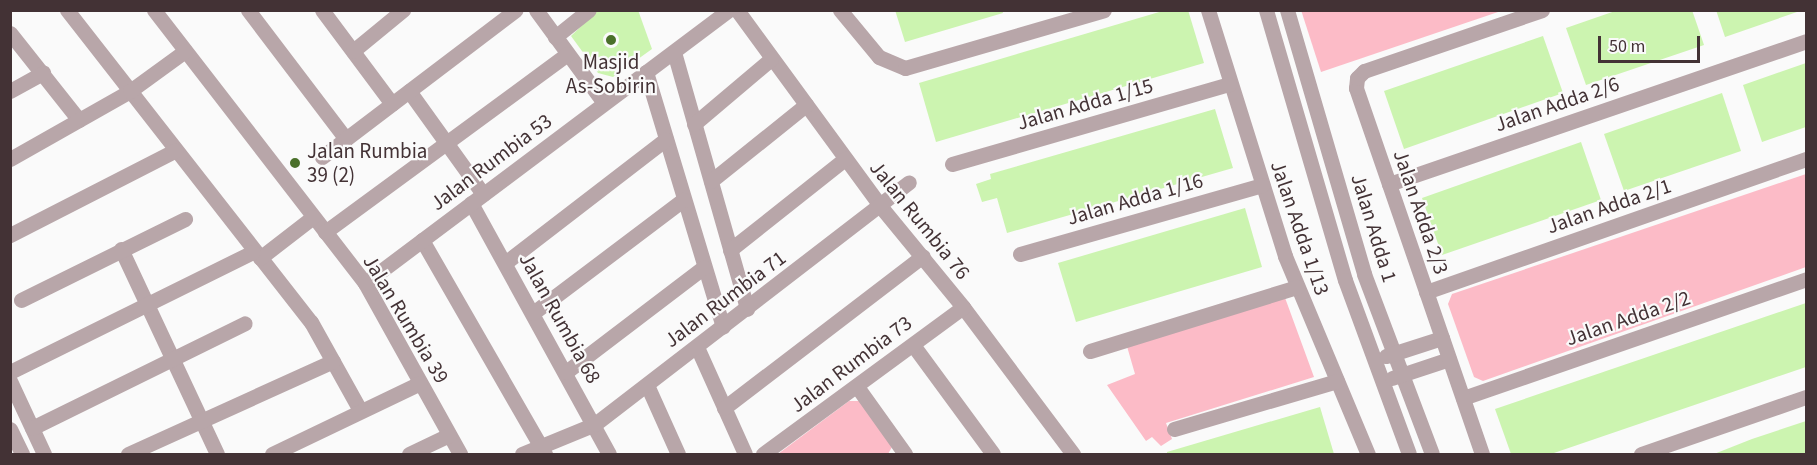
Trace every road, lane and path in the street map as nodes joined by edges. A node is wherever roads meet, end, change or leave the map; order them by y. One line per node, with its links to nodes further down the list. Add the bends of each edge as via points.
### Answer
1 (67, 10): 29 (street)
2 (154, 10): 20 (street, Jalan Rumbia 39)
3 (248, 10): 36 (street)
4 (322, 10): 21 (street)
5 (403, 10): 21 (street)
6 (516, 10): 30 (street)
7 (536, 10): 18 (street)
8 (589, 10): 18 (street)
9 (728, 10): 22 (street, Jalan Rumbia 53)
10 (737, 10): 24 (street, Jalan Rumbia 76)
11 (840, 10): 12 (street, via 879,57 905,68)
12 (1104, 10)
13 (1208, 10): 27 (street, Jalan Adda 1/13)
14 (1266, 10): 80 (street, Jalan Adda 1, via 1345,280)
15 (1287, 10): 79 (street, Jalan Adda 1, via 1364,274)
16 (1542, 10): 47 (street, Jalan Adda 2/3, via 1364,71 1357,78 1356,88)
17 (10, 33): 26 (street)
18 (555, 37): 23 (street)
19 (1806, 40): 47 (street, Jalan Adda 2/6)
20 (185, 51): 29 (street); 52 (street, Jalan Rumbia 39)
21 (352, 51): 32 (street)
22 (674, 52): 25 (street, Jalan Rumbia 53); 35 (street)
23 (567, 54): 31 (street); 38 (street)
24 (771, 59): 33 (street, Jalan Rumbia 76); 35 (street)
25 (646, 72): 31 (street, Jalan Rumbia 53); 37 (street)
26 (43, 74): 28 (street); 34 (street)
27 (1229, 84): 44 (street, Jalan Adda 1/15); 48 (street, Jalan Adda 1/13)
28 (10, 91)
29 (130, 91): 34 (street); 39 (street)
30 (409, 91): 32 (street); 38 (street, Jalan Rumbia 68)
31 (603, 103): 49 (street, Jalan Rumbia 53)
32 (392, 104): 36 (street)
33 (806, 105): 42 (street, Jalan Rumbia 76); 45 (street)
34 (79, 120): 41 (street)
35 (694, 124): 45 (street)
36 (346, 139): 40 (street)
37 (666, 139): 50 (street); 62 (street)
38 (445, 143): 49 (street, Jalan Rumbia 68); 54 (street)
39 (176, 150): 55 (street); 60 (street)
40 (322, 157)
41 (10, 159)
42 (845, 159): 51 (street, Jalan Rumbia 76); 58 (street)
43 (1806, 159): 67 (street, Jalan Adda 2/1)
44 (952, 164)
45 (711, 181): 58 (street)
46 (909, 182): 51 (street, Jalan Rumbia 71)
47 (1389, 184): 67 (street, Jalan Adda 2/3)
48 (1262, 185): 59 (street, Jalan Adda 1/16); 66 (street, Jalan Adda 1/13)
49 (477, 198): 56 (street, Jalan Rumbia 53); 62 (street, Jalan Rumbia 68)
50 (683, 200): 63 (street); 72 (street)
51 (881, 207): 61 (street, Jalan Rumbia 76); 71 (street, Jalan Rumbia 71)
52 (313, 217): 54 (street, Jalan Rumbia 39); 60 (street)
53 (185, 219): 57 (street)
54 (325, 232): 65 (street, Jalan Rumbia 39)
55 (10, 235)
56 (422, 240): 65 (street, Jalan Rumbia 53); 103 (street)
57 (121, 249): 68 (street); 69 (street)
58 (730, 250): 71 (street)
59 (1020, 254)
60 (256, 255): 69 (street); 83 (street, via 311,322)
61 (923, 256): 70 (street, Jalan Rumbia 76); 95 (street)
62 (505, 263): 72 (street, Jalan Rumbia 68)
63 (704, 267): 74 (street); 85 (street)
64 (1806, 279): 94 (street, Jalan Adda 2/2)
65 (365, 283): 90 (street, Jalan Rumbia 39)
66 (1298, 287): 78 (street); 88 (street, Jalan Adda 1/13)
67 (1426, 292): 75 (street, Jalan Adda 2/3)
68 (21, 300)
69 (148, 306): 82 (street); 84 (street)
70 (963, 307): 76 (street, Jalan Rumbia 73); 118 (street, Jalan Rumbia 76)
71 (747, 309): 74 (street, Jalan Rumbia 71)
72 (533, 313): 85 (street, Jalan Rumbia 68)
73 (245, 323): 82 (street)
74 (723, 327): 77 (street, Jalan Rumbia 71)
75 (1442, 338): 79 (street); 81 (street, Jalan Adda 2/3)
76 (913, 345): 92 (street, Jalan Rumbia 73); 117 (street)
77 (697, 347): 91 (street, Jalan Rumbia 71); 95 (street)
78 (1090, 351)
79 (1394, 353): 80 (street); 86 (street, Jalan Adda 1)
80 (1374, 359): 89 (street, Jalan Adda 1)
81 (1449, 359): 86 (street); 94 (street, Jalan Adda 2/3)
82 (170, 360): 97 (street); 99 (street)
83 (333, 361): 96 (street); 97 (street)
84 (10, 372)
85 (566, 372): 98 (street, Jalan Rumbia 68)
86 (1402, 375): 89 (street); 121 (street, Jalan Adda 1)
87 (10, 381): 99 (street)
88 (1337, 381): 101 (street); 119 (street, Jalan Adda 1/13)
89 (1383, 381): 120 (street, Jalan Adda 1)
90 (420, 383): 96 (street); 102 (street, Jalan Rumbia 39)
91 (647, 385): 98 (street, Jalan Rumbia 71); 113 (street)
92 (858, 388): 115 (street, Jalan Rumbia 73); 116 (street)
93 (1806, 397): 123 (street)
94 (1463, 398): 122 (street)
95 (724, 408): 114 (street)
96 (360, 410): 108 (street)
97 (198, 423): 106 (street); 107 (street)
98 (595, 424): 103 (street, Jalan Rumbia 71); 112 (street, Jalan Rumbia 68)
99 (32, 428): 105 (street)
100 (10, 429): 104 (street)
101 (1174, 429)
102 (449, 435): 109 (street); 110 (street, Jalan Rumbia 39)
103 (543, 450): 111 (street, Jalan Rumbia 71)
104 (22, 454)
105 (44, 454)
106 (128, 454)
107 (217, 454)
108 (272, 454)
109 (409, 454)
110 (460, 454)
111 (522, 454)
112 (609, 454)
113 (678, 454)
114 (745, 454)
115 (763, 454)
116 (905, 454)
117 (993, 454)
118 (1073, 454)
119 (1368, 454)
120 (1409, 454)
121 (1432, 454)
122 (1482, 454)
123 (1641, 454)

